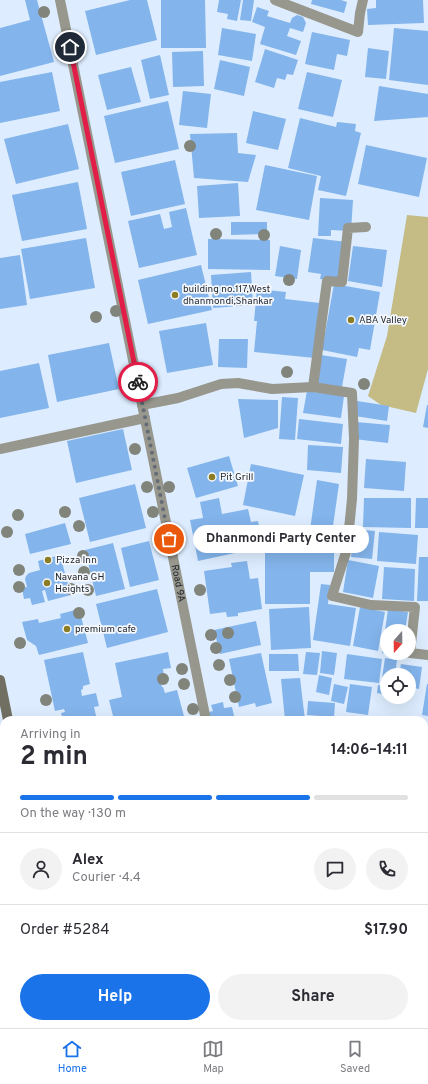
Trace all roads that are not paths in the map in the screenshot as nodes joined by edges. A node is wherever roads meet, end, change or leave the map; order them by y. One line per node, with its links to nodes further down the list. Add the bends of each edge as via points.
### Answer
1 (60, 0): 6 (street, Road 9A)
2 (275, 0): 3 (street, via 358,32)
3 (363, 0)
4 (366, 227): 5 (street, via 348,228 342,282 327,281)
5 (313, 386): 6 (street, via 272,389 238,383 221,384 178,398); 9 (street, via 352,393 352,499 347,549 332,596 371,605 415,607 410,653)
6 (142, 405): 7 (street, Road 9A)
7 (145, 418): 8 (street); 12 (street, Road 9A)
8 (0, 449)
9 (428, 655)
10 (0, 680): 11 (main road)
11 (7, 716)
12 (205, 716)

